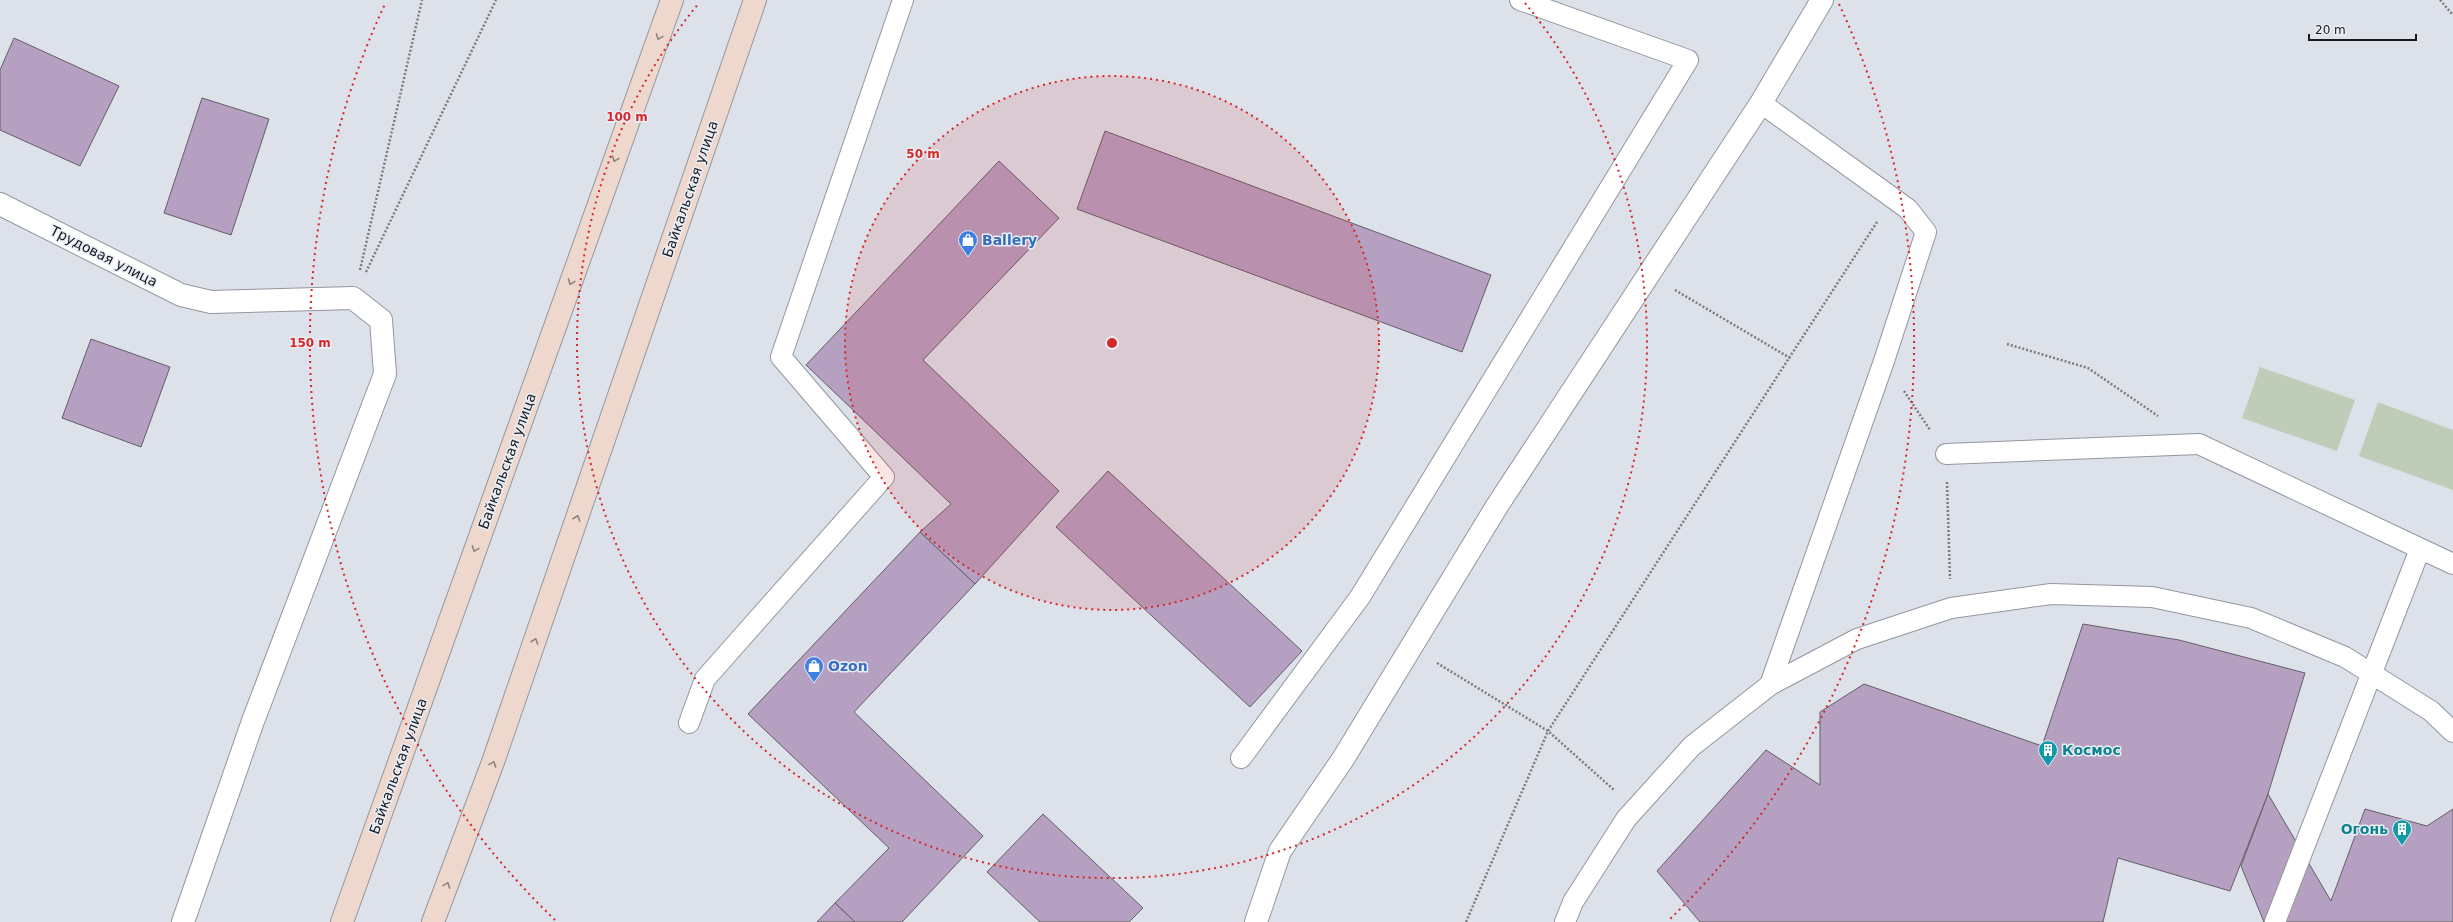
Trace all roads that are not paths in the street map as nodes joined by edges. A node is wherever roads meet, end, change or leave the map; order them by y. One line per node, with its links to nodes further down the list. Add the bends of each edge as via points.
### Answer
1 (672, 0): 17 (main road, Байкальская улица, one-way to 17)
2 (755, 0): 18 (main road, Байкальская улица, one-way to 2, via 493,762)
3 (904, 0): 13 (lane, via 781,358 884,478 705,679)
4 (1520, 0): 15 (lane, via 1688,60 1360,597)
5 (1822, 0): 6 (street)
6 (1760, 103): 12 (lane, via 1908,209 1926,232 1884,361); 19 (street, via 1497,506 1343,759 1280,851)
7 (0, 204): 16 (street, Трудовая улица, via 181,295 211,302 353,298 381,320 385,374 253,721)
8 (1946, 454): 9 (lane, via 2199,444)
9 (2420, 549): 10 (lane); 11 (lane)
10 (2453, 564)
11 (2372, 674): 12 (lane, via 2345,657 2251,618 2152,597 2051,594 1951,608 1857,639); 14 (lane, via 2431,711); 21 (lane)
12 (1770, 685): 20 (lane, via 1692,746 1626,819 1573,902)
13 (689, 723)
14 (2453, 732)
15 (1241, 758)
16 (183, 922)
17 (342, 922)
18 (433, 922)
19 (1256, 922)
20 (1565, 922)
21 (2274, 922)

